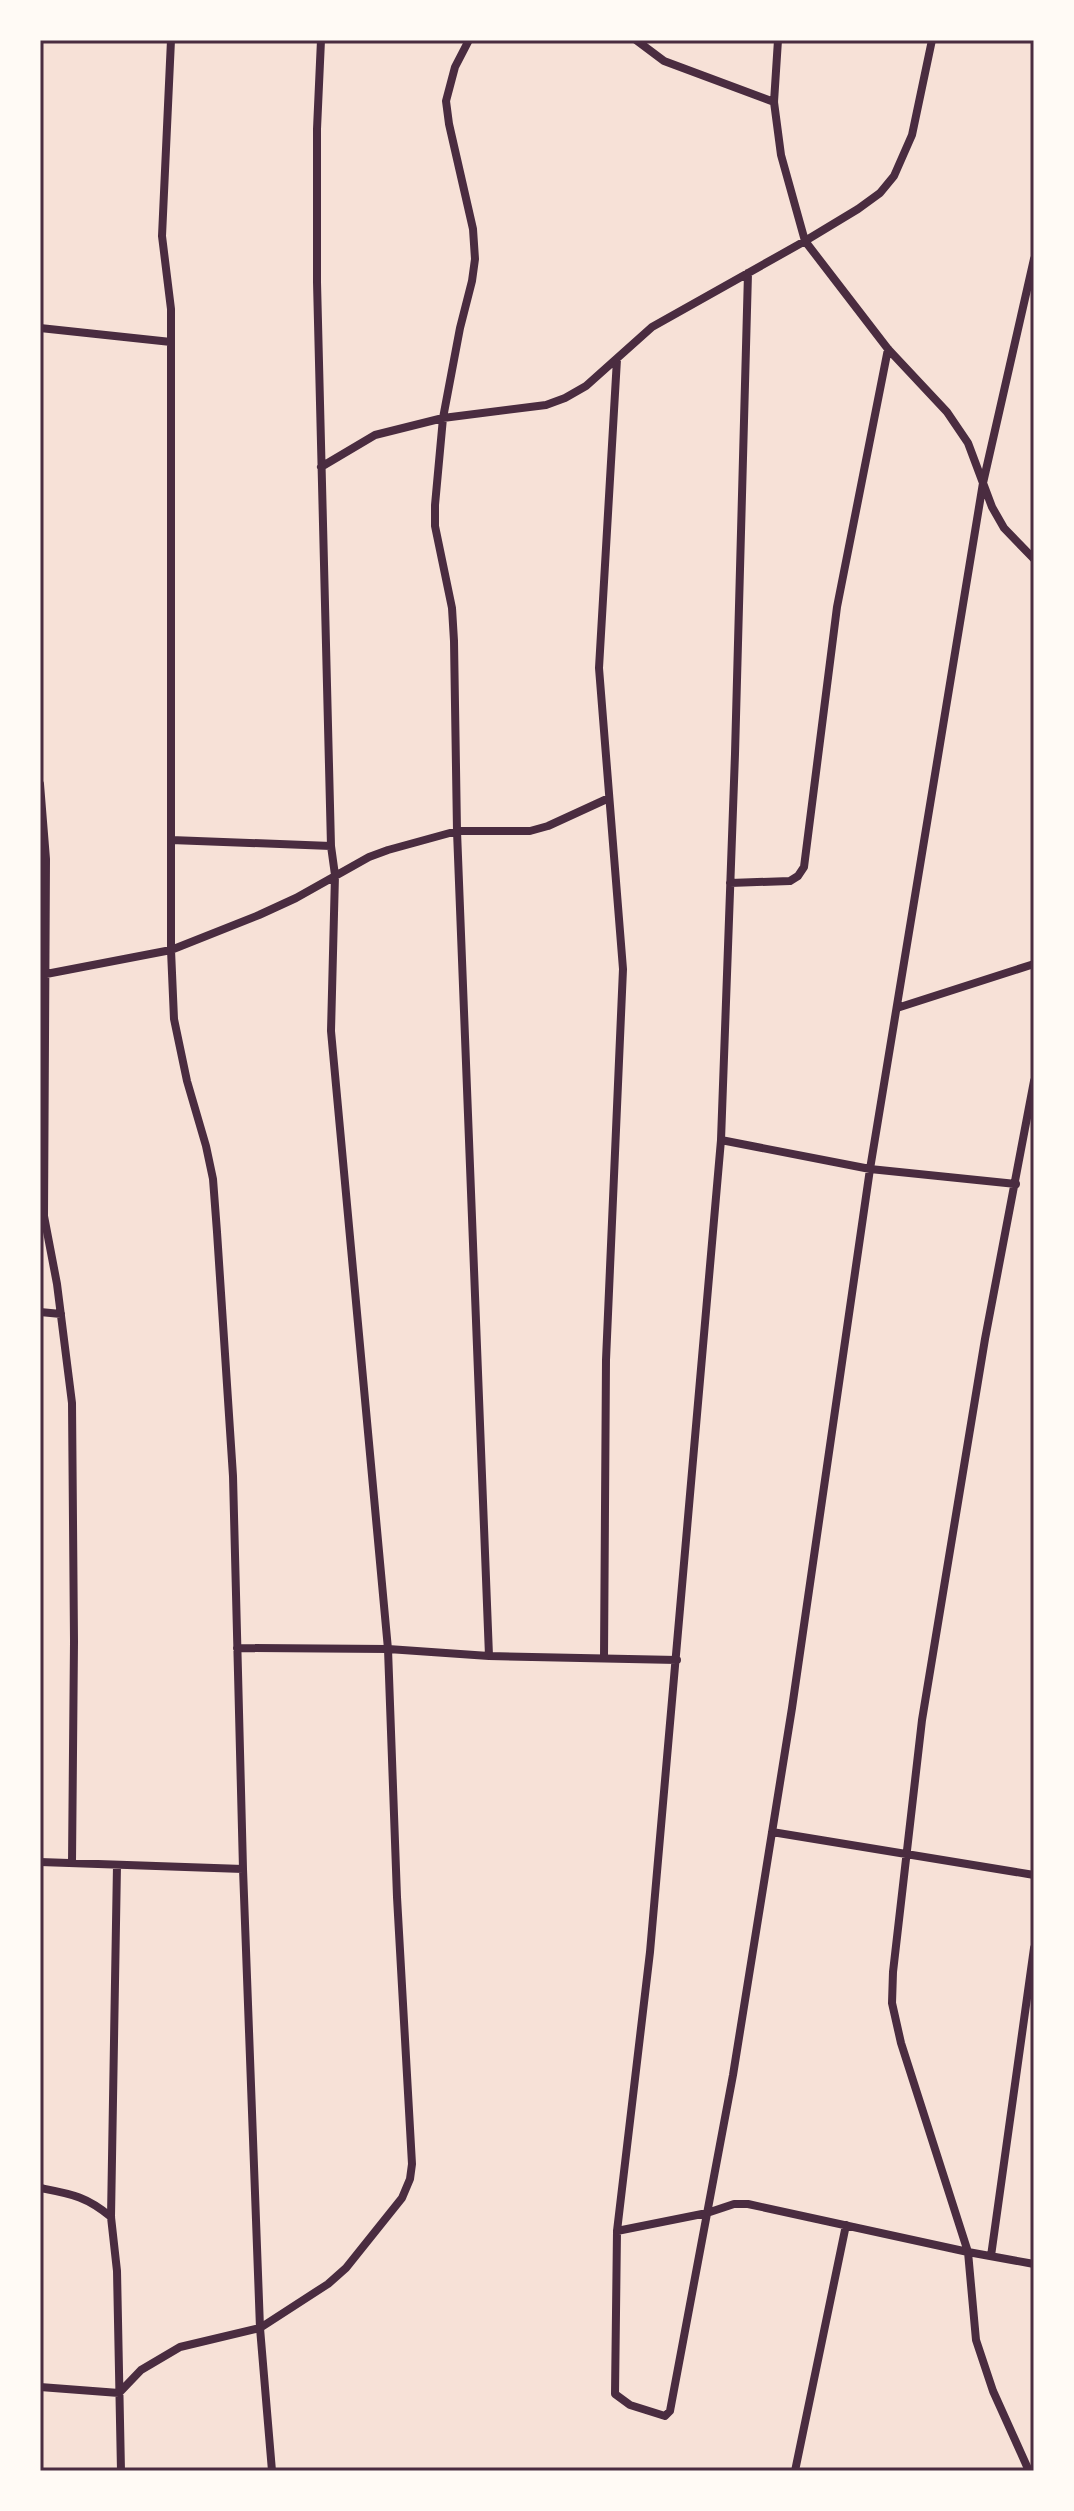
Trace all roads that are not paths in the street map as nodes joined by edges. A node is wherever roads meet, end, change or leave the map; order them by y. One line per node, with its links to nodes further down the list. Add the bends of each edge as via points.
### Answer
1 (171, 40): 12 (street, via 162,236)
2 (321, 40): 16 (street)
3 (469, 40): 15 (street, via 446,101 475,259)
4 (636, 40): 7 (street, via 664,61)
5 (778, 40): 7 (street)
6 (932, 40): 8 (street, via 912,135 894,176 880,193)
7 (774, 102): 8 (street, via 781,155)
8 (805, 241): 10 (street); 13 (street)
9 (1034, 259): 17 (street)
10 (748, 273): 14 (street, via 652,327); 25 (street)
11 (40, 328): 12 (street)
12 (171, 342): 22 (street)
13 (888, 349): 17 (street, via 947,412 968,443); 25 (street, via 837,607 804,867 790,881)
14 (617, 359): 15 (street, via 586,386 546,405); 20 (street, via 599,668)
15 (443, 418): 16 (street, via 375,435); 21 (street, via 435,526 452,608)
16 (321, 467): 23 (street)
17 (983, 483): 18 (street, via 1004,528); 29 (street)
18 (1034, 559)
19 (40, 784): 28 (street, via 46,859)
20 (609, 798): 21 (street, via 530,831); 39 (street, via 623,969 606,1360)
21 (457, 831): 24 (street, via 388,850); 38 (street)
22 (171, 840): 23 (street); 26 (street)
23 (331, 846): 24 (street)
24 (335, 875): 26 (street, via 259,915); 37 (street, via 331,1031)
25 (730, 883): 31 (street)
26 (171, 950): 28 (street); 36 (street, via 174,1019 213,1179 233,1476)
27 (1034, 964): 29 (street)
28 (42, 974): 35 (street, via 44,1216)
29 (897, 1008): 32 (street)
30 (1034, 1081): 33 (street)
31 (721, 1140): 32 (street); 40 (street)
32 (870, 1169): 33 (street); 41 (street)
33 (1016, 1184): 42 (street, via 922,1720)
34 (40, 1312): 35 (street)
35 (61, 1314): 44 (street, via 72,1403)
36 (237, 1648): 37 (street); 46 (street)
37 (388, 1649): 38 (street); 57 (street, via 410,2179 402,2198 346,2268)
38 (489, 1656): 39 (street)
39 (604, 1658): 40 (street)
40 (677, 1660): 53 (street)
41 (772, 1832): 42 (street); 50 (street)
42 (907, 1856): 47 (street); 54 (street, via 892,2003)
43 (40, 1862): 44 (street)
44 (72, 1863): 45 (street)
45 (117, 1865): 46 (street); 51 (street)
46 (243, 1869): 57 (street)
47 (1034, 1875)
48 (1034, 1948): 55 (street)
49 (40, 2188): 51 (street, via 80,2196)
50 (707, 2213): 52 (street, via 748,2204); 53 (street); 53 (street, via 665,2416 630,2405 615,2394)
51 (111, 2217): 59 (street)
52 (846, 2225): 54 (street); 62 (street)
53 (617, 2231)
54 (968, 2252): 55 (street); 63 (street, via 976,2340)
55 (991, 2256): 56 (street)
56 (1034, 2264)
57 (260, 2328): 59 (street, via 180,2347 141,2370); 61 (street)
58 (40, 2387): 59 (street)
59 (119, 2393): 60 (street)
60 (121, 2471)
61 (272, 2471)
62 (795, 2471)
63 (1029, 2471)

